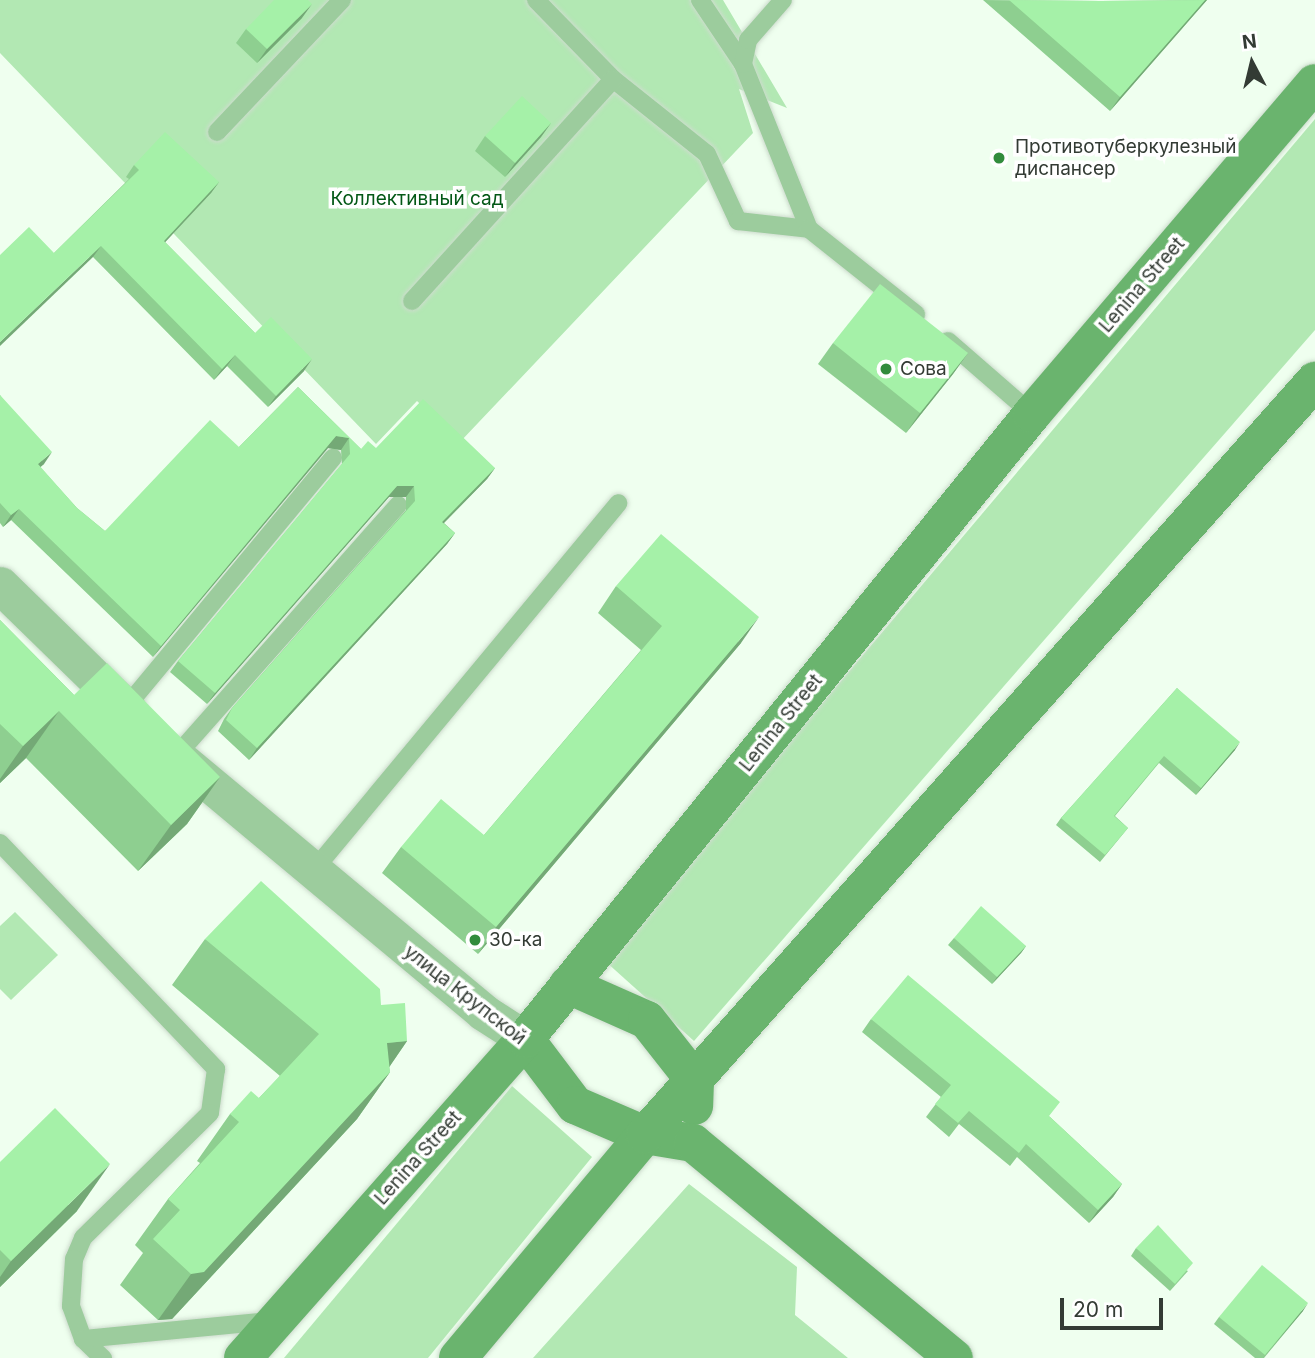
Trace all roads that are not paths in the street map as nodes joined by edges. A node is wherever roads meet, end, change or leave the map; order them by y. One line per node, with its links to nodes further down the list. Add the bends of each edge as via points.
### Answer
1 (342, 0): 8 (lane)
2 (536, 0): 6 (lane)
3 (700, 0): 5 (lane)
4 (783, 0): 5 (lane, via 748,40)
5 (743, 64): 9 (lane)
6 (613, 79): 9 (lane, via 707,154 738,221); 10 (lane)
7 (1315, 83): 12 (main road, Lenina Street)
8 (216, 132)
9 (809, 229): 12 (lane)
10 (412, 301)
11 (1315, 381): 23 (main road)
12 (1032, 414): 21 (main road, Lenina Street)
13 (333, 458): 17 (lane)
14 (618, 503): 20 (lane)
15 (398, 505): 18 (lane)
16 (0, 585): 17 (street, улица Крупской)
17 (126, 707): 18 (street, улица Крупской)
18 (176, 756): 20 (street, улица Крупской)
19 (0, 843): 27 (lane, via 216,1069 210,1113 83,1238 69,1284)
20 (313, 871): 22 (street, улица Крупской, via 483,1012)
21 (568, 985): 22 (main road, Lenina Street); 23 (main road, via 647,1020)
22 (525, 1039): 24 (main road, улица Крупской, via 575,1105); 26 (main road, Lenina Street)
23 (695, 1081): 24 (main road); 25 (main road)
24 (645, 1135): 25 (main road, улица Крупской); 30 (main road)
25 (692, 1143): 31 (main road, улица Крупской)
26 (274, 1321): 27 (lane); 29 (main road, Lenina Street)
27 (83, 1339): 28 (lane)
28 (103, 1358)
29 (243, 1358)
30 (458, 1358)
31 (954, 1358)

